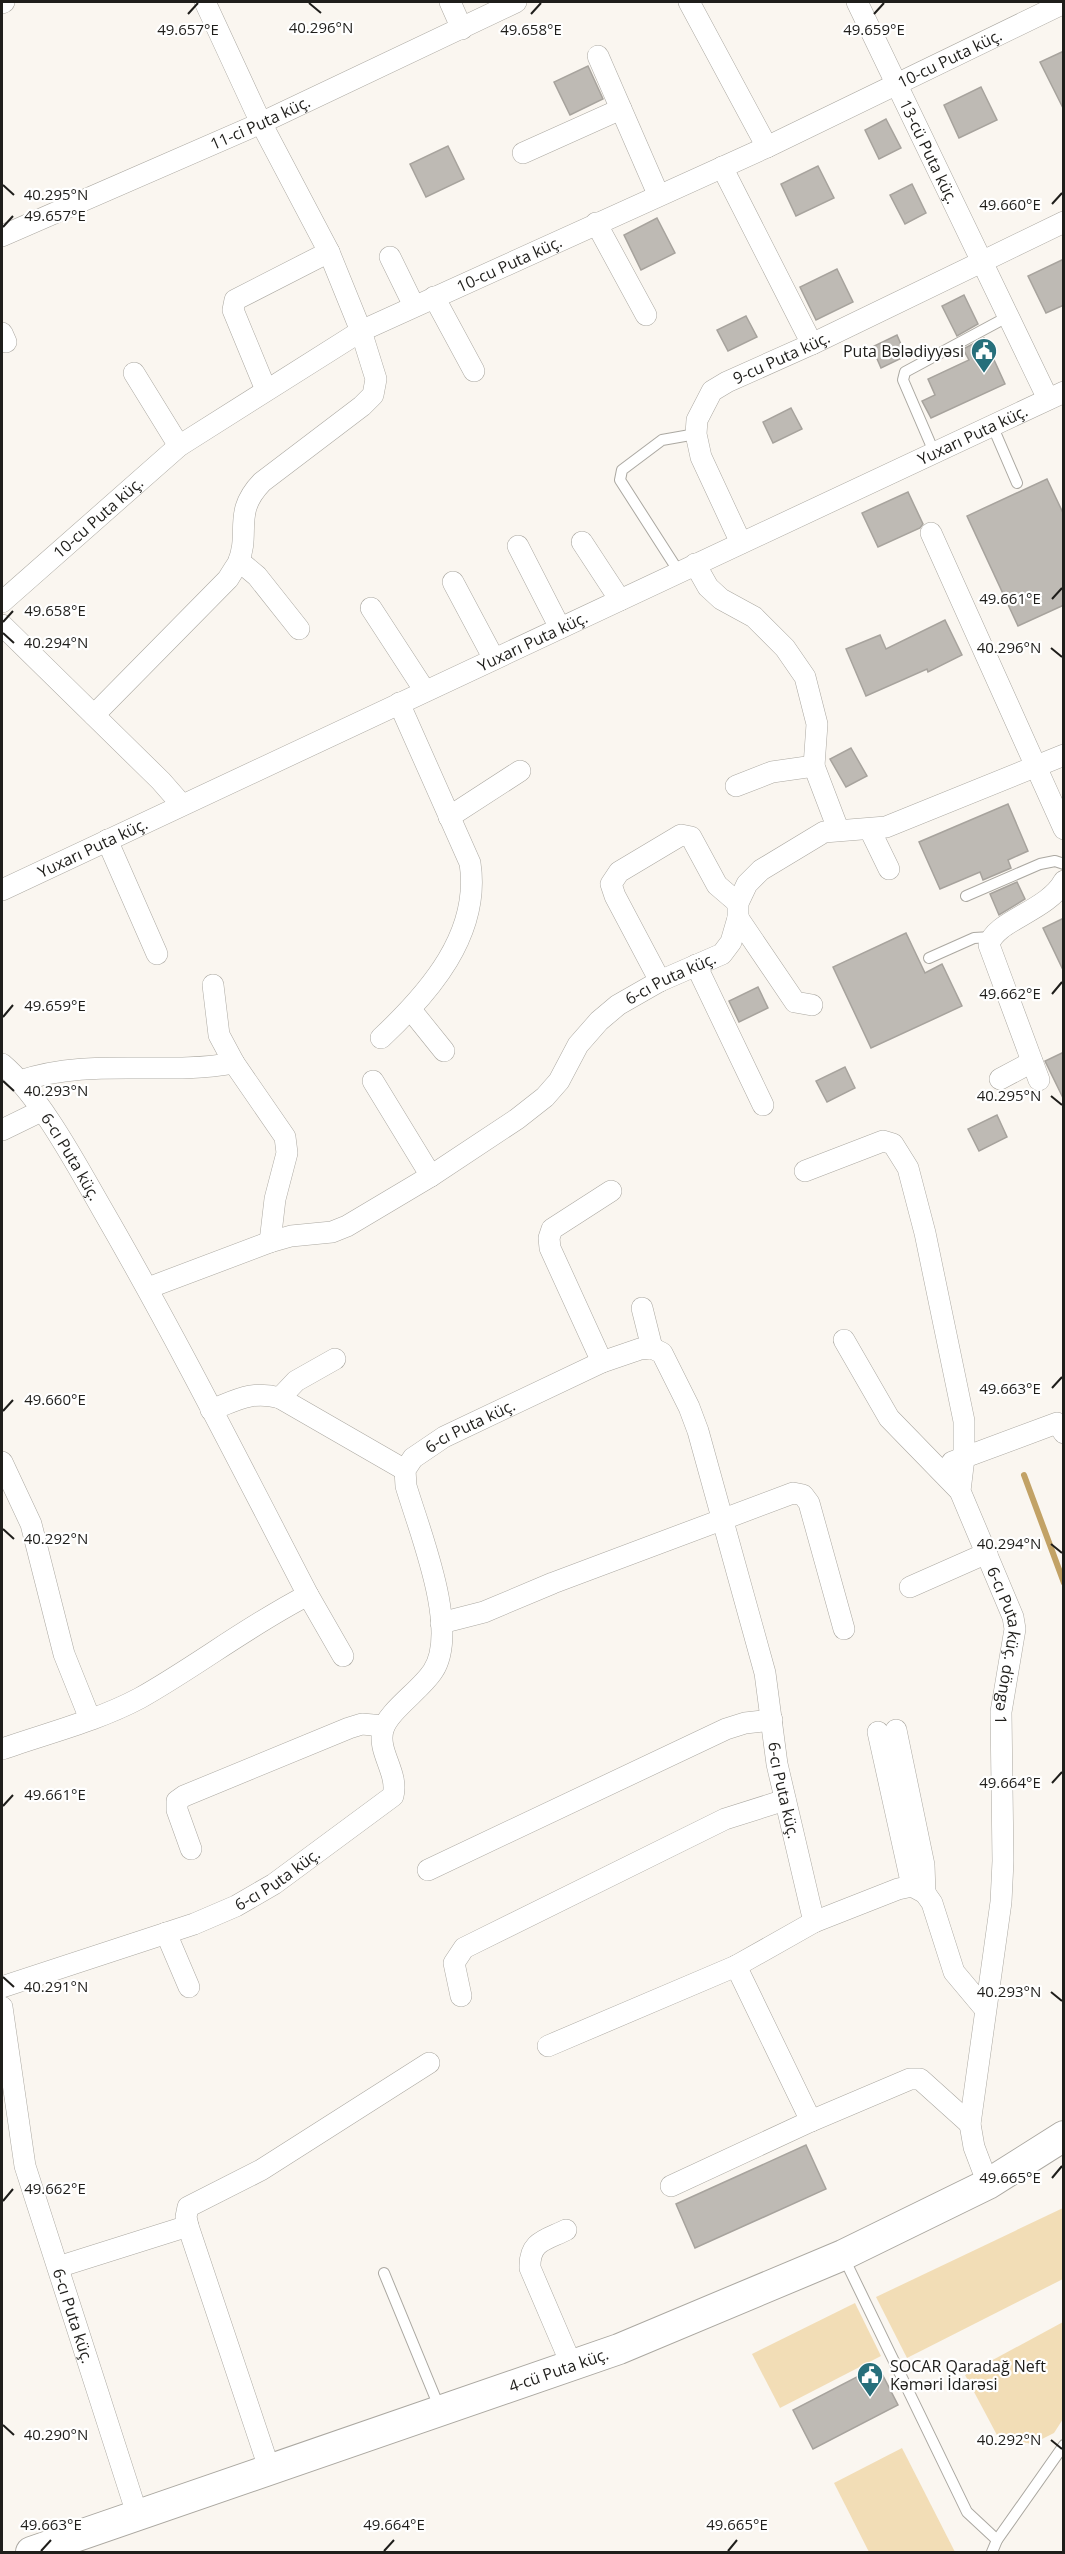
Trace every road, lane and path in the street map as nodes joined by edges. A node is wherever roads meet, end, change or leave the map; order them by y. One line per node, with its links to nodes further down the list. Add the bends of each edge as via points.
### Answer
1 (205, 2): 11 (street)
2 (450, 2): 7 (street)
3 (516, 2): 7 (street, 11-ci Puta küç.)
4 (689, 2): 12 (street)
5 (857, 2): 9 (street, 13-cü Puta küç.)
6 (1064, 3): 9 (street, 10-cu Puta küç.)
7 (462, 29): 11 (street, 11-ci Puta küç.)
8 (598, 56): 10 (street)
9 (896, 84): 12 (street, 10-cu Puta küç.); 21 (street, 13-cü Puta küç.)
10 (621, 109): 13 (street); 15 (street)
11 (261, 123): 18 (street, 11-ci Puta küç.); 19 (street)
12 (767, 147): 14 (street, 10-cu Puta küç.)
13 (523, 153)
14 (722, 167): 15 (street, 10-cu Puta küç.); 27 (street)
15 (658, 194): 17 (street, 10-cu Puta küç.)
16 (1064, 222): 21 (street, 9-cu Puta küç.)
17 (596, 223): 22 (street, 10-cu Puta küç.); 24 (street)
18 (2, 236)
19 (329, 252): 26 (street); 30 (street, via 235,300 233,310)
20 (390, 257): 23 (street)
21 (982, 260): 25 (street, 13-cü Puta küç.); 27 (street, 9-cu Puta küç.)
22 (434, 297): 23 (street, 10-cu Puta küç.); 28 (street)
23 (414, 306): 26 (street, 10-cu Puta küç.)
24 (646, 315)
25 (1009, 316): 31 (street, 13-cü Puta küç.); 35 (lane, via 905,372 903,380)
26 (360, 331): 30 (street, 10-cu Puta küç.); 41 (street, via 376,379 373,394 250,494)
27 (812, 344): 33 (street, 9-cu Puta küç., via 712,391 697,420)
28 (474, 371)
29 (134, 373): 34 (street)
30 (266, 390): 34 (street, 10-cu Puta küç.)
31 (1056, 395): 32 (street, Yuxarı Puta küç.)
32 (992, 425): 35 (street, Yuxarı Puta küç.); 36 (lane)
33 (696, 434): 39 (street, via 701,457); 42 (lane, via 662,440 622,471 620,480)
34 (179, 446): 45 (street, 10-cu Puta küç.)
35 (934, 452): 39 (street, Yuxarı Puta küç.)
36 (1017, 483)
37 (931, 533): 56 (street)
38 (582, 542): 44 (street)
39 (741, 543): 42 (street, Yuxarı Puta küç.)
40 (518, 546): 48 (street)
41 (239, 561): 49 (street, via 257,576); 53 (street, via 228,579)
42 (687, 568): 44 (street, Yuxarı Puta küç.); 55 (street, via 720,599 754,617 794,658 805,677 817,724)
43 (453, 582): 50 (street)
44 (620, 600): 48 (street, Yuxarı Puta küç.)
45 (2, 602)
46 (371, 608): 51 (street)
47 (2, 625): 53 (street)
48 (560, 628): 50 (street, Yuxarı Puta küç.)
49 (299, 629)
50 (494, 659): 51 (street, Yuxarı Puta küç.)
51 (425, 691): 52 (street, Yuxarı Puta küç.)
52 (399, 704): 59 (street, Yuxarı Puta küç.); 60 (street)
53 (94, 715): 59 (street)
54 (1064, 755): 56 (street, 6-cı Puta küç.)
55 (814, 766): 58 (street, via 772,772); 62 (street)
56 (1037, 766): 61 (street); 63 (street, 6-cı Puta küç.)
57 (520, 771): 60 (street)
58 (736, 786)
59 (182, 805): 64 (street, Yuxarı Puta küç.)
60 (448, 817): 78 (street, via 470,863 473,884 469,911 459,940)
61 (1064, 829)
62 (838, 830): 63 (street, 6-cı Puta küç.); 70 (street, 6-cı Puta küç., via 812,837 760,870 747,884)
63 (870, 830): 66 (street)
64 (107, 840): 68 (street, Yuxarı Puta küç.); 72 (street)
65 (1064, 864): 69 (lane, via 1040,864)
66 (889, 869)
67 (1064, 881): 71 (street, via 1045,903)
68 (2, 890)
69 (966, 896)
70 (738, 910): 74 (street, 6-cı Puta küç., via 731,942 722,954); 75 (street, via 717,885 691,837 681,835 619,872 611,884 615,896); 77 (street, via 795,1002)
71 (990, 938): 73 (lane, via 967,940); 83 (street, via 992,958 1036,1071)
72 (157, 954)
73 (929, 958)
74 (696, 965): 75 (street, 6-cı Puta küç.); 86 (street)
75 (660, 981): 90 (street, 6-cı Puta küç., via 598,1021 544,1097 518,1119)
76 (213, 985): 81 (street, via 219,1035)
77 (812, 1005)
78 (411, 1010): 79 (street); 80 (street)
79 (381, 1038)
80 (444, 1051)
81 (234, 1063): 84 (street, via 201,1069 79,1069); 92 (street, via 285,1137 287,1153 275,1199)
82 (2, 1064): 84 (street, 6-cı Puta küç.)
83 (1000, 1079)
84 (20, 1081): 87 (street, 6-cı Puta küç.)
85 (373, 1081): 90 (street)
86 (763, 1106)
87 (40, 1111): 88 (street); 93 (street, 6-cı Puta küç., via 68,1150)
88 (2, 1130)
89 (805, 1171): 102 (street, via 883,1141 893,1144 902,1155 925,1233 962,1410)
90 (431, 1176): 92 (street, 6-cı Puta küç., via 347,1226)
91 (611, 1191): 98 (street, via 552,1229 549,1238 550,1248)
92 (270, 1242): 93 (street, 6-cı Puta küç.)
93 (147, 1288): 100 (street, 6-cı Puta küç.)
94 (642, 1308): 96 (street)
95 (844, 1340): 104 (street, via 889,1418)
96 (652, 1348): 98 (street, 6-cı Puta küç.); 107 (street, 6-cı Puta küç., via 662,1353 669,1364 689,1407)
97 (335, 1359): 99 (street, via 296,1381)
98 (602, 1362): 105 (street, 6-cı Puta küç., via 444,1437 413,1458)
99 (280, 1398): 100 (street, via 263,1393 249,1395); 105 (street)
100 (211, 1410): 110 (street, 6-cı Puta küç.)
101 (1061, 1425): 102 (street)
102 (964, 1458): 104 (street); 106 (street)
103 (2, 1462): 114 (street, via 30,1524 64,1654)
104 (937, 1467): 106 (street)
105 (405, 1470): 111 (street, via 406,1486 439,1598)
106 (960, 1491): 108 (street, 6-cı Puta küç. döngə 1)
107 (724, 1521): 111 (street, via 553,1582 484,1612); 112 (street, via 793,1493 803,1495 809,1503); 115 (street, 6-cı Puta küç., via 765,1673)
108 (987, 1553): 109 (street); 130 (street, 6-cı Puta küç. döngə 1, via 1015,1629 1001,1712 1003,1862)
109 (909, 1587)
110 (309, 1594): 113 (street, 6-cı Puta küç.); 114 (street, via 254,1624 140,1697)
111 (441, 1623): 116 (street, via 440,1655 435,1668)
112 (844, 1629)
113 (343, 1656)
114 (90, 1719): 118 (street)
115 (772, 1720): 119 (street, 6-cı Puta küç.); 121 (street, via 726,1729)
116 (384, 1726): 120 (street, via 362,1724 349,1728 184,1796 177,1801 177,1810); 124 (street, 6-cı Puta küç., via 381,1738 394,1780 393,1796 274,1884 236,1906)
117 (887, 1731): 122 (street)
118 (2, 1749)
119 (785, 1800): 123 (street, 6-cı Puta küç.); 128 (street, via 725,1819 464,1948 454,1963)
120 (191, 1849)
121 (428, 1870)
122 (918, 1890): 123 (street, via 898,1889); 130 (street, via 932,1903 954,1972)
123 (813, 1922): 125 (street)
124 (166, 1933): 126 (street); 127 (street, 6-cı Puta küç.)
125 (736, 1966): 131 (street); 133 (street)
126 (189, 1987)
127 (2, 1988)
128 (461, 1996)
129 (2, 2007): 141 (street, 6-cı Puta küç., via 25,2166)
130 (986, 2009): 134 (street, 6-cı Puta küç. döngə 1)
131 (548, 2046)
132 (429, 2063): 138 (street, via 270,2165 188,2207)
133 (811, 2121): 134 (street, via 910,2079 920,2079); 137 (street)
134 (970, 2124): 136 (street, 6-cı Puta küç. döngə 1)
135 (1064, 2136): 136 (street, 4-cü Puta küç.)
136 (988, 2184): 140 (street, 4-cü Puta küç.)
137 (671, 2186)
138 (189, 2226): 141 (street); 146 (street)
139 (566, 2230): 143 (street, via 534,2246 530,2268)
140 (843, 2255): 143 (street, 4-cü Puta küç.); 148 (lane, via 967,2512)
141 (58, 2267): 147 (street, 6-cı Puta küç.)
142 (384, 2273): 144 (lane)
143 (572, 2366): 144 (street, 4-cü Puta küç.)
144 (441, 2412): 146 (street, 4-cü Puta küç.)
145 (1064, 2445): 148 (lane)
146 (270, 2471): 147 (street, 4-cü Puta küç.)
147 (138, 2517): 149 (street, 4-cü Puta küç.)
148 (997, 2540): 150 (lane)
149 (31, 2553)
150 (992, 2553)

